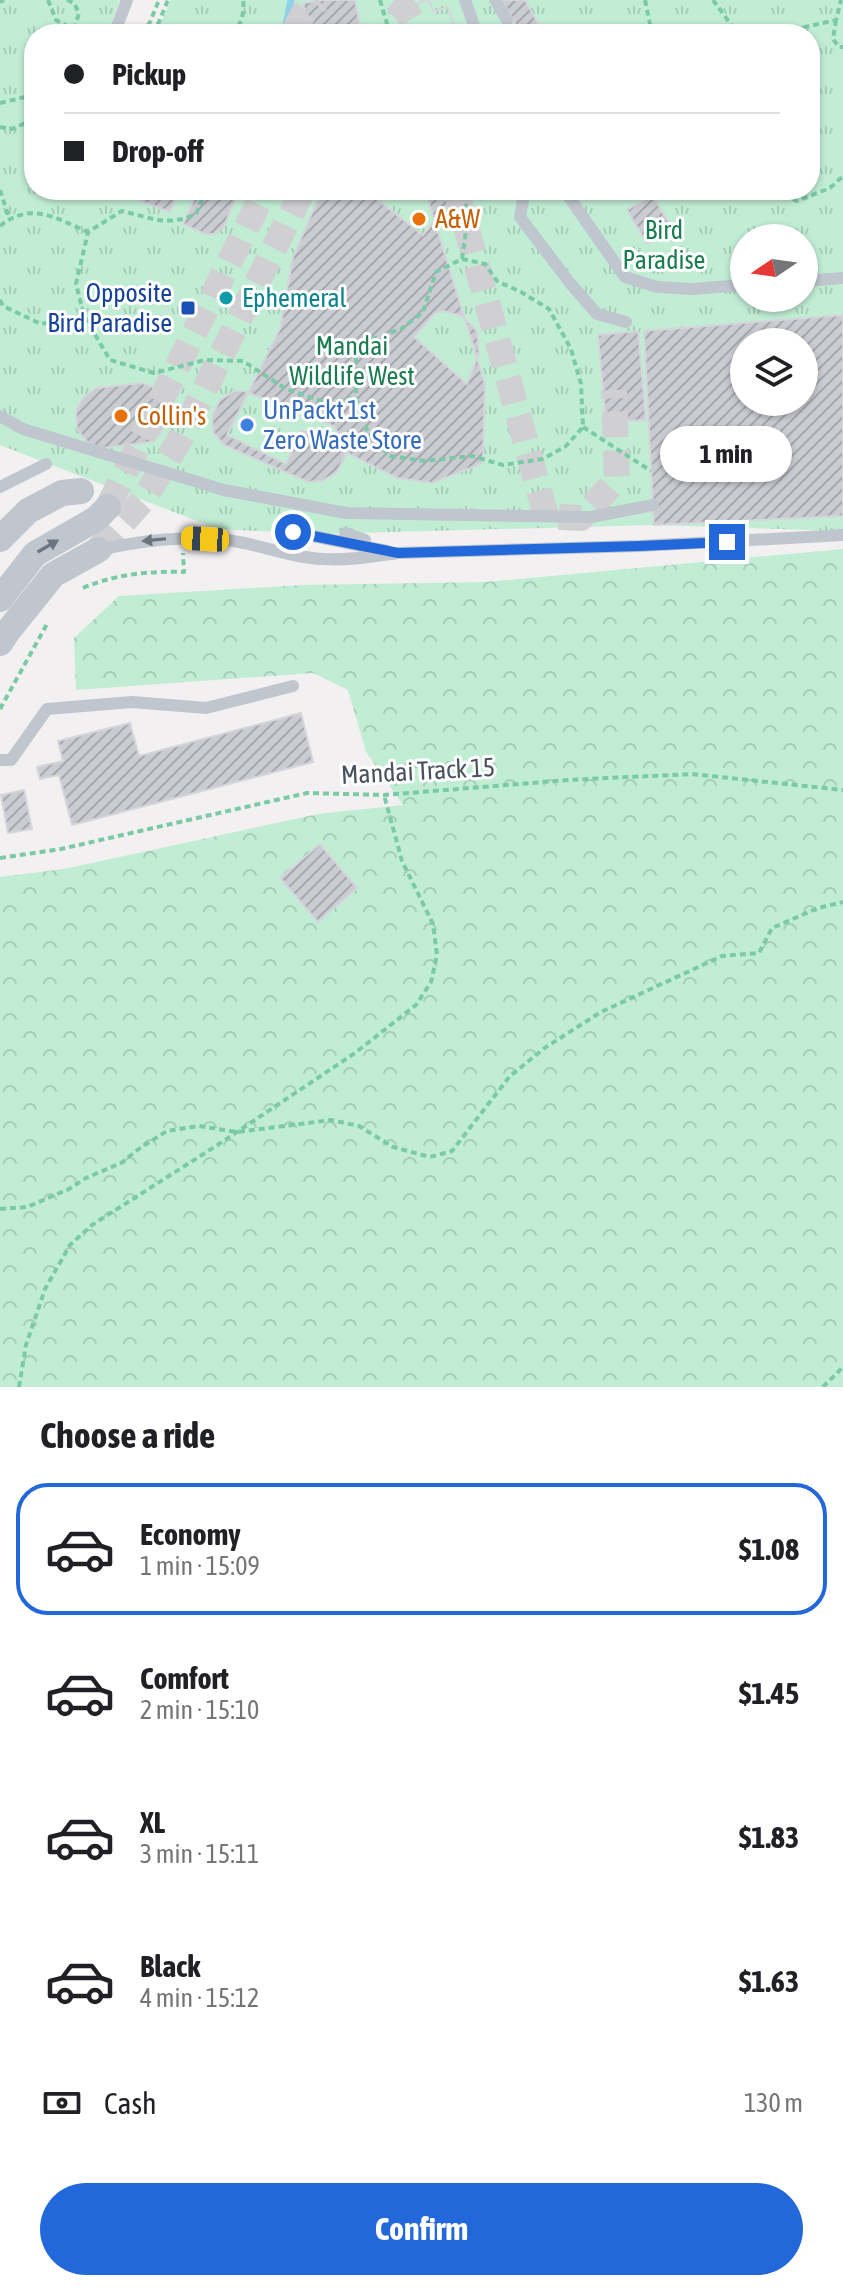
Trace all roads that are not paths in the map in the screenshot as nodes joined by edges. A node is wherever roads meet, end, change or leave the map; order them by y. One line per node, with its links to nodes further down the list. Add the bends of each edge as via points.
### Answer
1 (127, 0): 5 (lane)
2 (465, 0): 6 (lane)
3 (495, 0): 4 (lane)
4 (507, 20)
5 (118, 24)
6 (473, 24)
7 (523, 200): 12 (lane, via 520,217 570,283 597,314)
8 (571, 200): 11 (lane, via 625,277 657,287)
9 (843, 278): 10 (lane)
10 (818, 280)
11 (730, 286)
12 (626, 322)
13 (0, 416): 17 (lane, via 23,429 224,490 346,513 591,517)
14 (46, 464): 15 (lane)
15 (0, 487)
16 (81, 491): 22 (street, via 62,493 28,511)
17 (653, 505)
18 (108, 507): 25 (street, one-way to 18, via 35,554)
19 (293, 532): 24 (lane)
20 (345, 533): 24 (lane)
21 (843, 535): 24 (lane)
22 (0, 539)
23 (98, 550): 24 (lane, one-way to 23, via 322,560 227,540 183,538); 26 (street, via 53,575)
24 (398, 553)
25 (0, 599)
26 (0, 643)
27 (293, 686): 28 (lane, via 206,708 132,702 47,709 11,760)
28 (0, 760)

